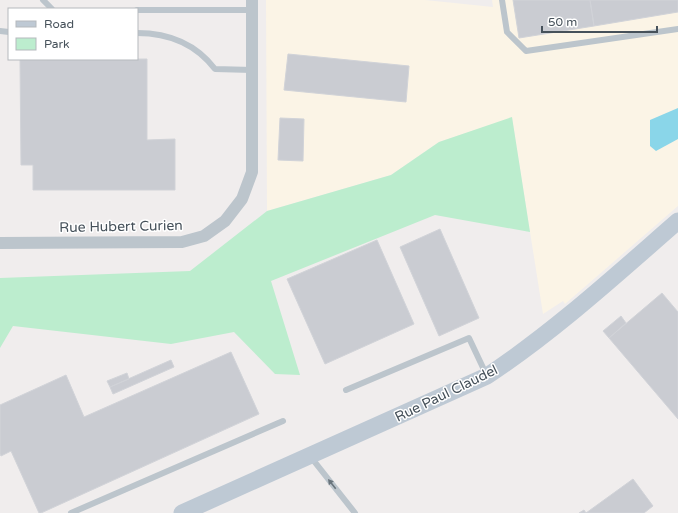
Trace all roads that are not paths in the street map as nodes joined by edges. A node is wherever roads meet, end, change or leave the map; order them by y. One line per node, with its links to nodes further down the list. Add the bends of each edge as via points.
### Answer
1 (43, 0): 4 (lane)
2 (502, 0): 6 (lane, via 507,32 526,51)
3 (252, 5): 5 (lane); 8 (street, Rue Hubert Curien)
4 (51, 8)
5 (138, 10)
6 (678, 29)
7 (138, 32): 8 (lane, via 179,39 206,57 215,69)
8 (252, 70): 10 (street, Rue Hubert Curien, via 252,172 242,199 225,220 204,236 182,242)
9 (678, 221): 11 (street, Rue Paul Claudel, via 547,334)
10 (0, 242)
11 (486, 376): 12 (lane, via 470,338); 14 (street, Rue Paul Claudel)
12 (346, 390)
13 (283, 421): 15 (lane)
14 (310, 456): 16 (street, Rue Paul Claudel); 17 (lane, one-way to 14)
15 (71, 513)
16 (182, 513)
17 (355, 513)

